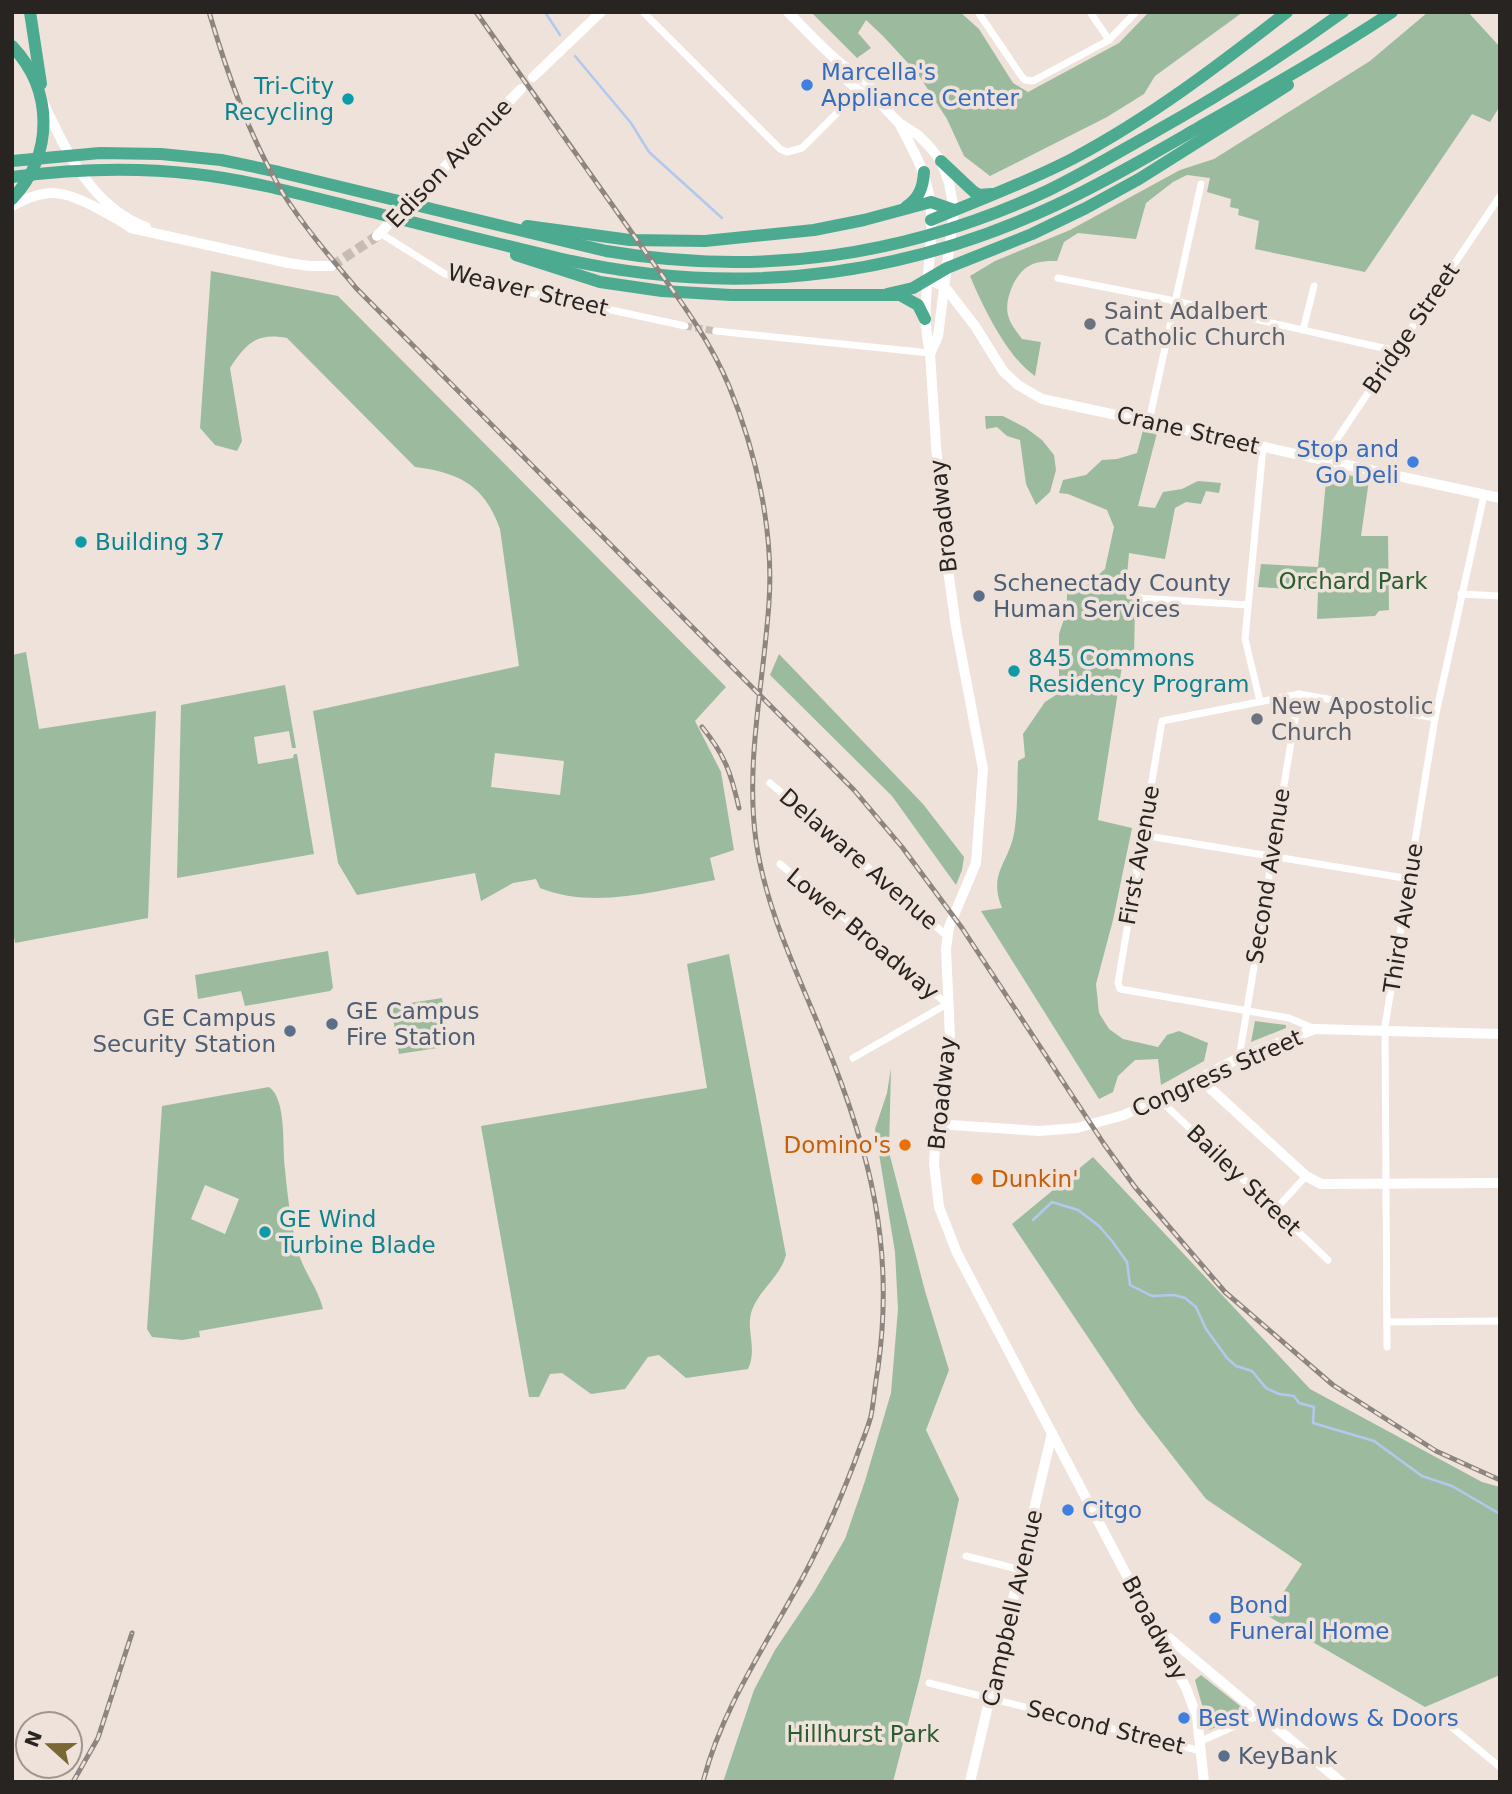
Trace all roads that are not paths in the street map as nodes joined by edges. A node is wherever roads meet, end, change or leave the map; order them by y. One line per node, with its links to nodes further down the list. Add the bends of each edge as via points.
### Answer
1 (30, 12): 20 (highway)
2 (600, 12): 15 (street)
3 (643, 12): 18 (street, via 787,152 802,148)
4 (788, 12): 14 (street, Broadway)
5 (978, 12): 12 (street, via 1028,81)
6 (1090, 12): 12 (street)
7 (1136, 12): 12 (street)
8 (1287, 12): 29 (highway, via 1155,111 1076,157)
9 (1329, 12): 16 (highway)
10 (1343, 12): 16 (highway)
11 (1390, 14): 38 (highway, via 1091,187 959,244 893,262 767,279 649,275); 42 (highway, via 1247,112 1113,194 1059,222)
12 (1109, 40)
13 (12, 46): 20 (highway, via 32,74)
14 (841, 64): 18 (street, Broadway); 19 (street, Broadway, via 874,89)
15 (533, 77)
16 (1243, 81): 36 (highway, via 1038,195 961,225 846,254 728,263 664,259 606,251)
17 (520, 89): 39 (street, Edison Avenue)
18 (859, 92): 19 (street, Broadway)
19 (877, 100): 21 (street, Broadway)
20 (43, 102): 31 (highway, via 38,160); 40 (street, via 73,161 108,203 143,226)
21 (899, 123): 25 (street, Broadway, via 918,135); 26 (street, Broadway)
22 (12, 152): 23 (highway)
23 (71, 154): 24 (highway); 36 (highway, via 221,160)
24 (12, 161)
25 (941, 161): 29 (highway, via 974,192 985,195); 35 (street, Broadway)
26 (924, 172): 32 (street, Broadway); 34 (highway, via 917,198)
27 (12, 179): 38 (highway, via 131,170 219,177)
28 (1201, 184): 48 (street)
29 (1007, 188): 35 (highway)
30 (1500, 196): 53 (street, Bridge Street)
31 (12, 199)
32 (930, 202): 34 (highway); 35 (highway); 37 (street, Broadway)
33 (12, 206): 40 (street, via 35,195 58,192 131,228)
34 (902, 210): 36 (highway, via 833,226 730,240 654,241)
35 (954, 210): 37 (highway); 42 (street, Broadway)
36 (441, 212)
37 (931, 220): 44 (street, Broadway)
38 (436, 228): 47 (highway, via 623,287 704,294)
39 (378, 235): 50 (street, Weaver Street, via 444,274)
40 (187, 239): 41 (street, via 309,266)
41 (332, 266)
42 (947, 268): 44 (highway); 46 (street, Broadway)
43 (1058, 278): 48 (street)
44 (927, 279): 46 (street, Crane Street); 47 (highway, via 914,288); 49 (street, Broadway)
45 (1314, 286): 51 (street)
46 (945, 287): 54 (street, Broadway, via 938,336); 55 (street, Crane Street, via 1018,386 1042,399)
47 (887, 294): 49 (highway, via 913,300)
48 (1175, 301): 51 (street); 55 (street)
49 (925, 319): 54 (street, Broadway)
50 (685, 326)
51 (1303, 330): 53 (street)
52 (716, 331): 54 (street)
53 (1396, 351): 57 (street, Bridge Street)
54 (930, 353): 72 (street, Broadway, via 948,570 983,768 976,863)
55 (1149, 421): 56 (street, Crane Street)
56 (1263, 447): 57 (street, Crane Street); 63 (street)
57 (1323, 460): 58 (street, Crane Street)
58 (1485, 495): 59 (street, Crane Street); 60 (street, Third Avenue)
59 (1500, 498)
60 (1461, 594): 61 (street); 66 (street, Third Avenue)
61 (1500, 596)
62 (1139, 598): 63 (street)
63 (1247, 605): 65 (street, via 1245,639)
64 (1299, 694): 65 (street); 66 (street); 69 (street, Second Avenue)
65 (1261, 701): 68 (street, First Avenue, via 1162,721)
66 (1435, 718): 71 (street, Third Avenue)
67 (770, 783): 72 (street, Delaware Avenue)
68 (1142, 835): 69 (street); 74 (street, First Avenue, via 1120,989)
69 (1272, 855): 71 (street); 74 (street, Second Avenue)
70 (780, 864): 73 (street, Lower Broadway)
71 (1410, 879): 76 (street, Third Avenue)
72 (947, 936): 73 (street, Broadway)
73 (947, 1004): 78 (street); 82 (street, Broadway, via 950,1037)
74 (1246, 1010): 75 (street, via 1289,1018); 79 (street, Second Avenue)
75 (1315, 1029): 76 (street, Congress Street); 79 (street, Congress Street)
76 (1385, 1032): 77 (street, Congress Street); 85 (street, Third Avenue)
77 (1500, 1033)
78 (853, 1058)
79 (1239, 1058): 80 (street, Congress Street)
80 (1199, 1078): 81 (street, Congress Street); 83 (street)
81 (1159, 1099): 82 (street, Congress Street, via 1124,1115 1060,1131); 86 (street, Bailey Street)
82 (936, 1124): 91 (street, Broadway, via 939,1207 953,1244)
83 (1306, 1176): 85 (street, via 1321,1184); 86 (street)
84 (1500, 1183): 85 (street)
85 (1385, 1184): 89 (street, Third Avenue)
86 (1275, 1210): 87 (street, Bailey Street)
87 (1328, 1260)
88 (1500, 1321): 89 (street)
89 (1387, 1322): 90 (street, Third Avenue)
90 (1387, 1347)
91 (1052, 1433): 93 (street, Campbell Avenue); 94 (street, Broadway)
92 (966, 1556): 93 (street)
93 (1021, 1570): 96 (street, Campbell Avenue)
94 (1153, 1625): 97 (street); 99 (street, Broadway, via 1192,1702)
95 (929, 1683): 96 (street, Second Street)
96 (991, 1699): 99 (street, Second Street); 102 (street, Campbell Avenue)
97 (1262, 1714): 99 (street); 101 (street)
98 (1450, 1725): 100 (street)
99 (1201, 1746): 103 (street, Broadway)
100 (1500, 1767)
101 (1338, 1780)
102 (970, 1782)
103 (1205, 1782)

